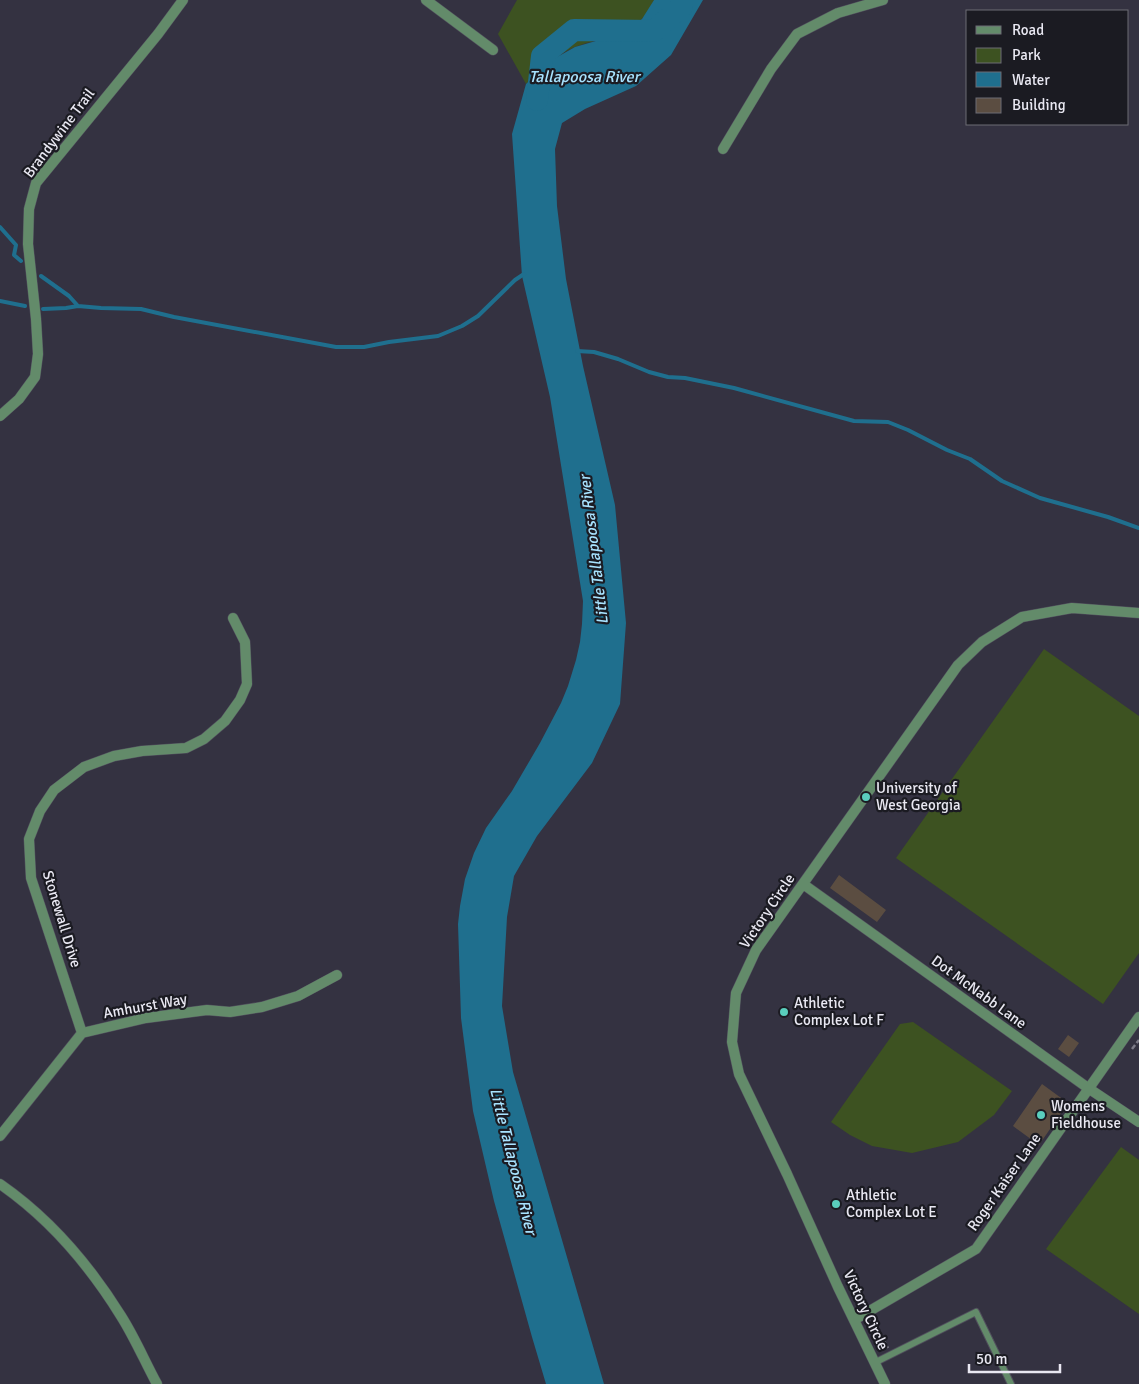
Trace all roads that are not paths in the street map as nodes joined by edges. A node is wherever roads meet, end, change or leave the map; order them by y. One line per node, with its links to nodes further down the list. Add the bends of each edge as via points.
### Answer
1 (183, 0): 6 (street, Brandywine Trail, via 36,183 29,209 28,244 38,354 35,377 19,399)
2 (426, 0): 4 (street)
3 (884, 0): 5 (street, via 838,13 797,34 771,69)
4 (492, 50)
5 (723, 149)
6 (0, 416)
7 (1139, 613): 9 (street, Victory Circle, via 1072,608 1022,617 982,642 958,665)
8 (233, 618): 12 (street, Stonewall Drive, via 245,642 247,684 225,721 204,739 186,748 114,756 84,767 54,790 40,811 29,839 31,878)
9 (802, 884): 13 (street, Dot McNabb Lane); 17 (street, Victory Circle, via 756,950 736,993 732,1042 739,1074)
10 (337, 975): 12 (street, Amhurst Way, via 298,996 262,1007 146,1018)
11 (1139, 1017): 13 (street, Roger Kaiser Lane)
12 (82, 1033): 15 (street)
13 (1088, 1088): 14 (street, Dot McNabb Lane); 17 (street, Roger Kaiser Lane, via 976,1249)
14 (1139, 1122)
15 (0, 1136)
16 (0, 1184): 19 (street, via 56,1232 84,1264 121,1317)
17 (854, 1320): 18 (street, Victory Circle)
18 (874, 1363): 20 (street, Victory Circle); 21 (lane, via 976,1312)
19 (157, 1384)
20 (884, 1384)
21 (1011, 1384)

